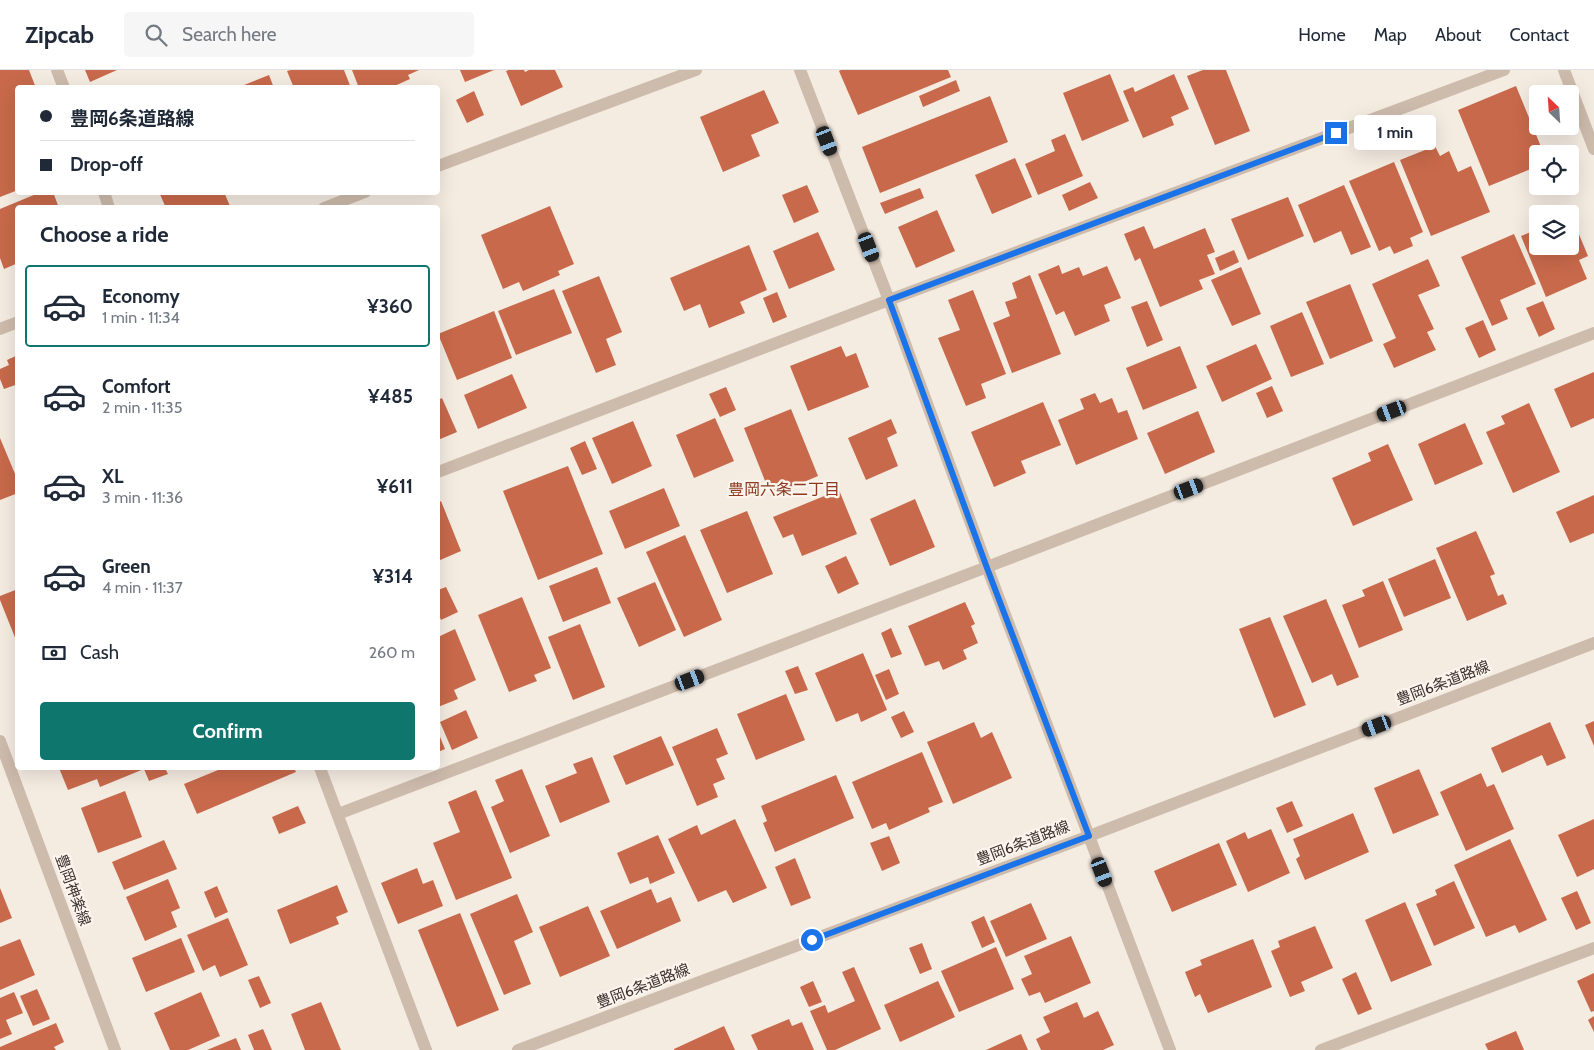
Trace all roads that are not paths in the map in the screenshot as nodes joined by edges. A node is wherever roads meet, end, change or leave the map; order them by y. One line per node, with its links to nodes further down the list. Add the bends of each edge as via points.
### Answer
1 (57, 70): 6 (street)
2 (696, 70): 8 (street)
3 (800, 70): 11 (street)
4 (1504, 70): 11 (street)
5 (1564, 70): 7 (street)
6 (63, 85)
7 (1594, 149)
8 (440, 165)
9 (357, 195): 10 (street)
10 (332, 205)
11 (889, 300): 15 (street); 16 (street)
12 (15, 323): 13 (street)
13 (0, 329)
14 (1594, 333): 16 (street)
15 (440, 471)
16 (987, 568): 20 (street); 21 (street)
17 (1594, 643): 21 (street, 豊岡6条道路線)
18 (0, 741): 23 (street, 豊岡神楽線)
19 (321, 770): 20 (street)
20 (338, 814): 24 (street)
21 (1089, 836): 25 (street, 豊岡6条道路線); 26 (street)
22 (1594, 948): 27 (street)
23 (115, 1050)
24 (426, 1050)
25 (518, 1050)
26 (1170, 1050)
27 (1321, 1050)

